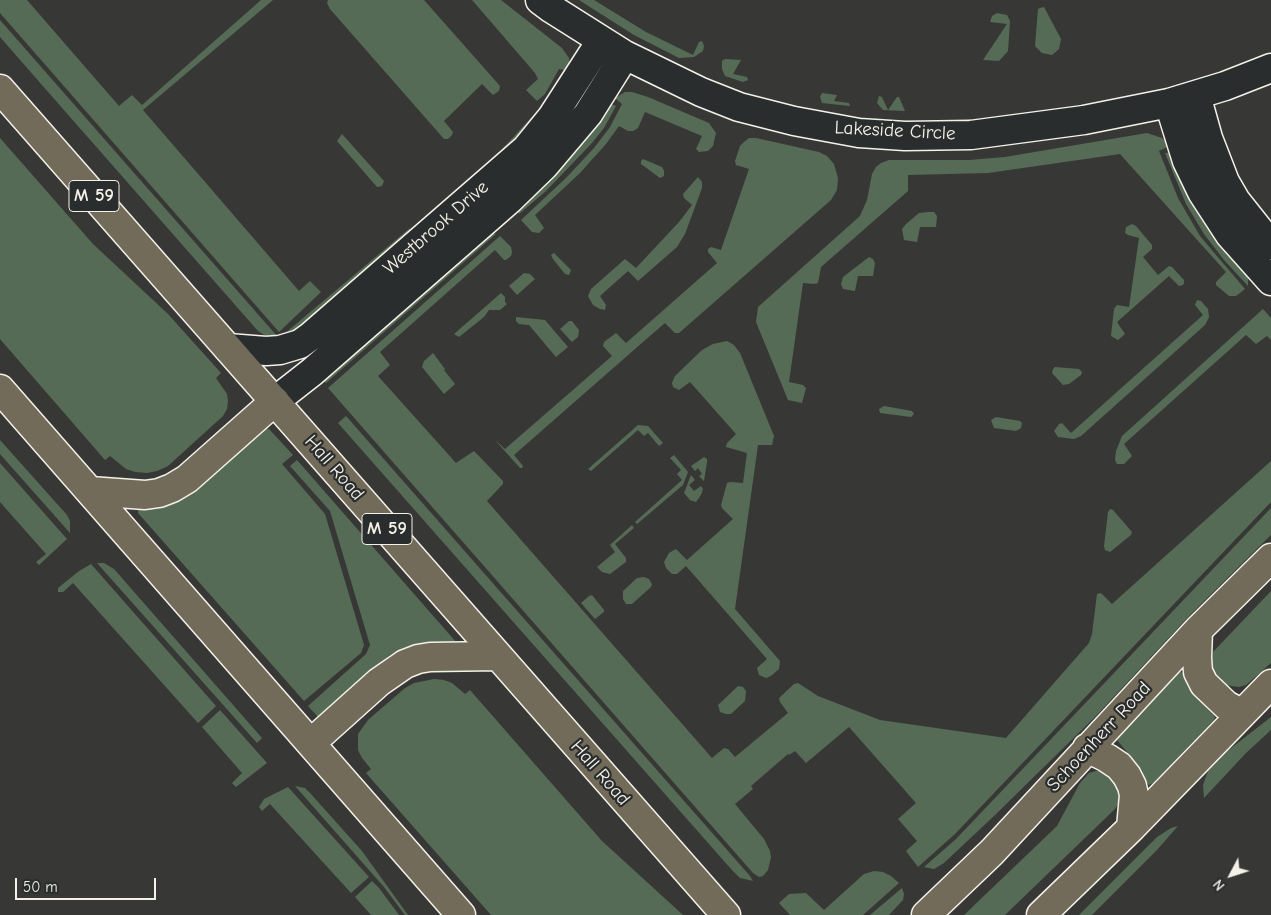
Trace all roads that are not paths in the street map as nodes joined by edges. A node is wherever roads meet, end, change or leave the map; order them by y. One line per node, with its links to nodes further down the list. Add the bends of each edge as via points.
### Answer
1 (540, 0): 2 (street, Lakeside Circle)
2 (601, 41): 3 (street, Lakeside Circle); 10 (street, Westbrook Drive, via 552,117 526,149 311,336 300,344 280,350)
3 (625, 55): 7 (street, Lakeside Circle, via 739,107 819,127 859,133 971,135 1084,120); 12 (street, Westbrook Drive, via 588,114 544,166 312,372)
4 (1271, 68): 6 (street, Lakeside Circle)
5 (0, 89): 10 (main road, Hall Road / M 59)
6 (1196, 95): 7 (street, Lakeside Circle); 8 (street, via 1225,182)
7 (1169, 103): 9 (street, via 1186,161 1202,192 1230,235)
8 (1271, 245)
9 (1271, 281)
10 (228, 348): 12 (main road, Hall Road / M 59)
11 (0, 389): 13 (main road)
12 (275, 401): 13 (main road, via 172,488 145,495); 16 (main road, Hall Road / M 59)
13 (90, 491): 19 (main road)
14 (1271, 558): 15 (main road, Schoenherr Road)
15 (1198, 630): 18 (main road, via 1196,658 1204,684); 20 (main road, Schoenherr Road)
16 (498, 656): 19 (main road, via 430,657 405,664 379,682); 23 (main road, Hall Road / M 59)
17 (1271, 684): 18 (main road)
18 (1241, 714): 21 (main road)
19 (310, 743): 22 (main road)
20 (1087, 748): 21 (main road, via 1119,766 1127,776 1134,796); 24 (main road, Schoenherr Road, via 992,852)
21 (1131, 828): 25 (main road)
22 (461, 915)
23 (726, 915)
24 (926, 915)
25 (1041, 915)

